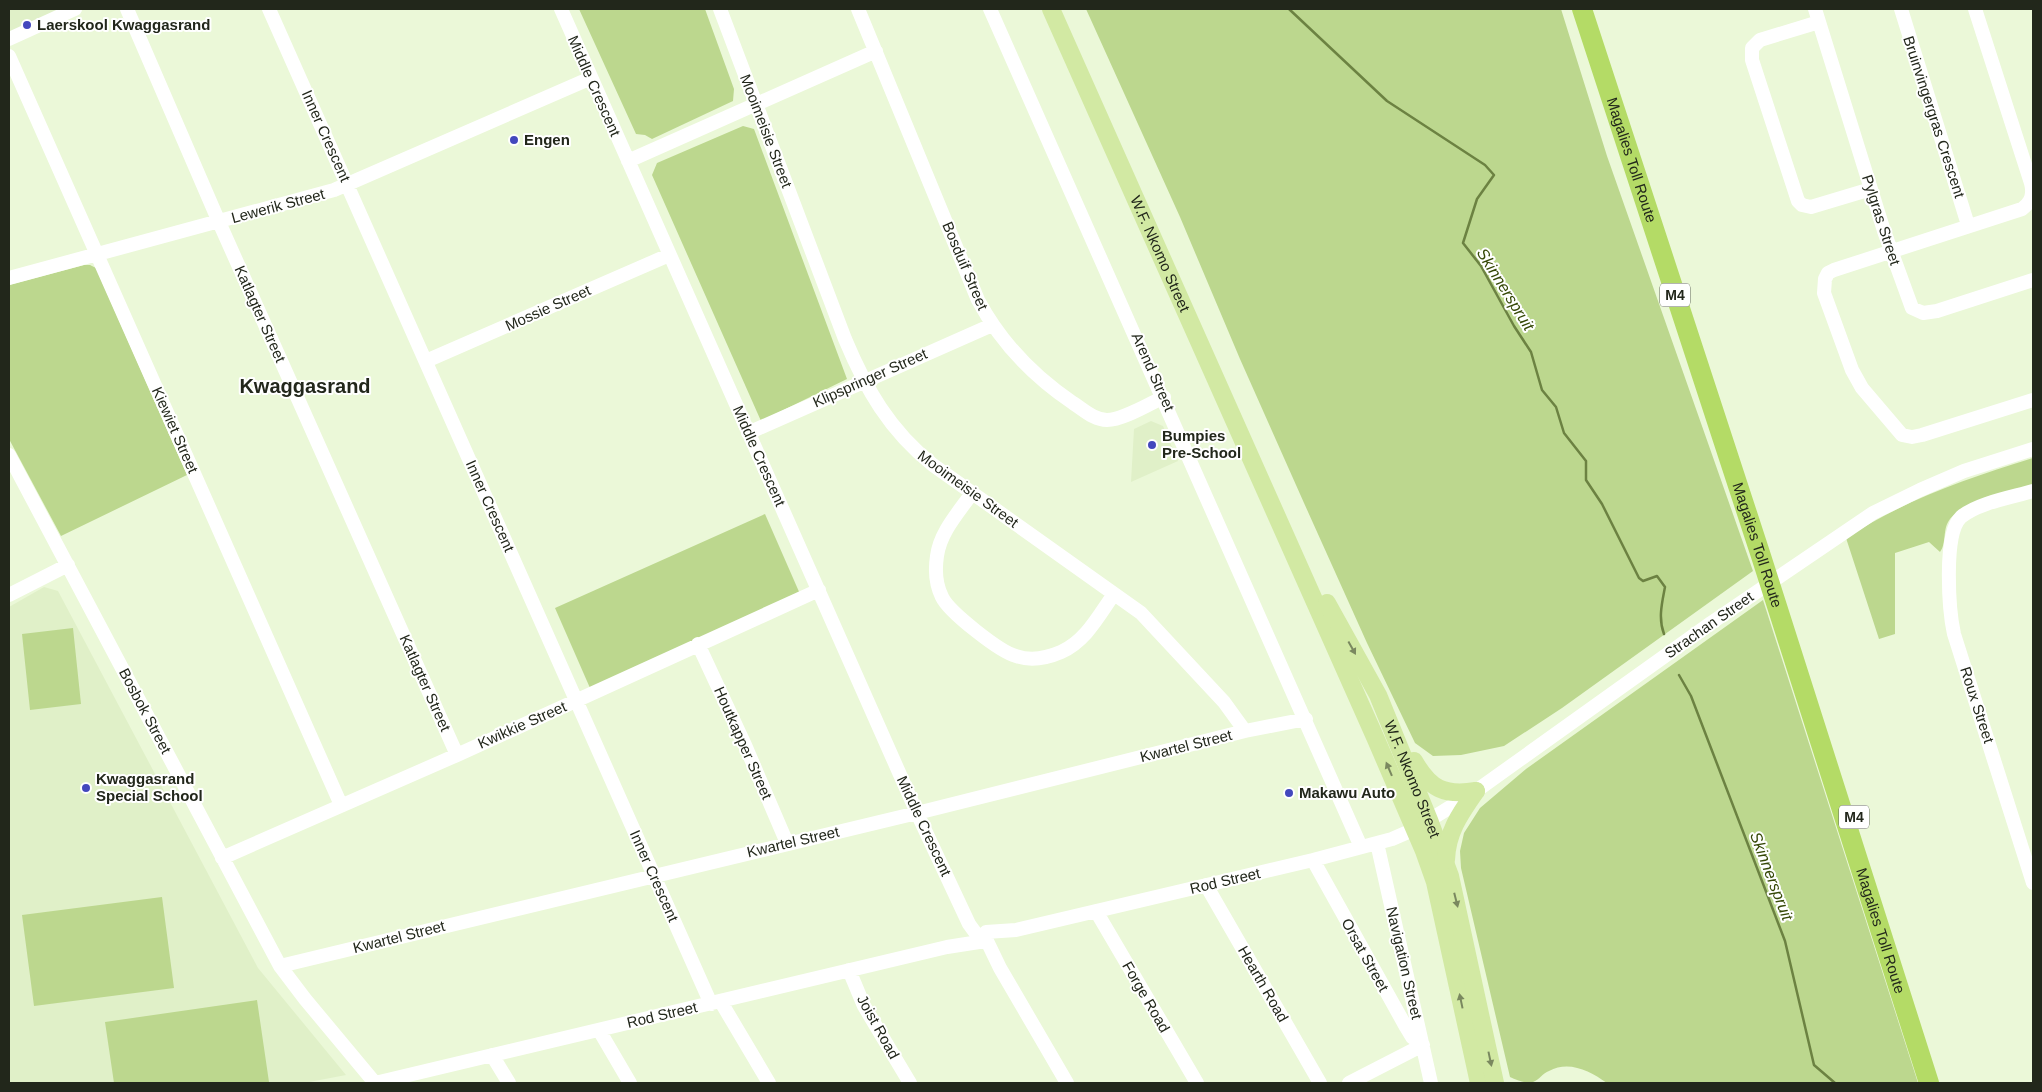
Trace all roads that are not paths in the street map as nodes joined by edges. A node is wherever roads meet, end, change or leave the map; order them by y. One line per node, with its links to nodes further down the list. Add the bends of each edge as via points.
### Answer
1 (75, 9): 14 (street)
2 (127, 9): 22 (street, Katlagter Street)
3 (269, 9): 20 (street, Inner Crescent)
4 (560, 9): 17 (street, Middle Crescent)
5 (720, 9): 18 (street, Mooimeisie Street)
6 (858, 9): 15 (street, Bosduif Street)
7 (990, 9): 32 (street, Arend Street)
8 (1051, 9): 39 (main road, W.F. Nkomo Street)
9 (1582, 9): 83 (highway, Magalies Toll Route / M4)
10 (1596, 9): 84 (highway, Magalies Toll Route / M4)
11 (1901, 9): 23 (street, Bruinvingergras Crescent)
12 (1975, 9): 23 (street, via 2031,183 2032,195 2022,210)
13 (1817, 15): 21 (street, Pylgras Street); 21 (street, via 1760,40 1752,48 1752,60 1798,201 1811,207)
14 (9, 39)
15 (876, 51): 18 (street); 29 (street, Bosduif Street, via 978,300)
16 (9, 56): 25 (street, Kiewiet Street)
17 (590, 78): 19 (street, Middle Crescent); 20 (street, Lewerik Street)
18 (756, 105): 19 (street); 31 (street, Mooimeisie Street)
19 (628, 161): 26 (street, Middle Crescent)
20 (348, 185): 22 (street, Lewerik Street); 30 (street, Inner Crescent)
21 (1871, 189): 24 (street, Pylgras Street)
22 (219, 222): 25 (street, Lewerik Street); 49 (street, Katlagter Street)
23 (1968, 225): 24 (street)
24 (1891, 250): 28 (street, Pylgras Street, via 1912,308 1923,313); 33 (street, via 1828,273 1823,285 1852,370 1862,388 1897,430 1905,436 1916,437)
25 (96, 255): 27 (street, Lewerik Street); 51 (street, Kiewiet Street)
26 (669, 255): 30 (street, Mossie Street); 34 (street, Middle Crescent)
27 (9, 278)
28 (2033, 280)
29 (992, 325): 31 (street, Klipspringer Street); 32 (street, Bosduif Street, via 1050,388 1095,418 1117,419)
30 (426, 361): 46 (street, Inner Crescent)
31 (863, 380): 34 (street, Klipspringer Street); 38 (street, Mooimeisie Street, via 904,439)
32 (1164, 397): 47 (street, Arend Street)
33 (2033, 400)
34 (748, 433): 41 (street, Middle Crescent)
35 (2033, 449): 50 (street, Strachan Street, via 1964,471 1873,513 1711,623)
36 (9, 456): 40 (street, Bosbok Street)
37 (2033, 491): 61 (street, Roux Street, via 1975,509 1956,523 1949,589 1954,634)
38 (972, 493): 42 (street, Mooimeisie Street); 42 (street, via 940,544 936,569 939,589 951,610 1004,651 1017,657 1036,658 1070,647 1084,636)
39 (1270, 498): 45 (main road, W.F. Nkomo Street, one-way to 45); 53 (main road, W.F. Nkomo Street, one-way to 39)
40 (68, 565): 43 (street); 57 (street, Bosbok Street)
41 (819, 590): 44 (street, Kwikkie Street); 52 (street, Middle Crescent)
42 (1114, 594): 48 (street, Mooimeisie Street, via 1152,624 1224,702)
43 (9, 595)
44 (698, 644): 46 (street, Kwikkie Street); 54 (street, Houtkapper Street)
45 (1378, 695): 50 (main road, via 1429,783 1453,793); 53 (main road, W.F. Nkomo Street)
46 (576, 701): 49 (street, Kwikkie Street); 60 (street, Inner Crescent)
47 (1306, 719): 48 (street, Kwartel Street); 56 (street, Arend Street)
48 (1245, 731): 52 (street, Kwartel Street)
49 (457, 755): 51 (street, Kwikkie Street)
50 (1476, 792): 53 (street, Strachan Street); 59 (main road, via 1453,827)
51 (341, 805): 57 (street, Kwikkie Street)
52 (918, 813): 54 (street, Kwartel Street); 64 (street, Middle Crescent, via 960,902)
53 (1422, 825): 55 (street, Rod Street); 59 (main road, W.F. Nkomo Street); 81 (main road, W.F. Nkomo Street, one-way to 53)
54 (787, 843): 60 (street, Kwartel Street)
55 (1377, 843): 56 (street, Rod Street); 69 (street, Navigation Street)
56 (1361, 847): 58 (street, Rod Street)
57 (222, 858): 65 (street, Bosbok Street)
58 (1314, 860): 62 (street, Rod Street); 69 (street, Orsat Street, via 1406,1027)
59 (1446, 867): 82 (main road, W.F. Nkomo Street, one-way to 82, via 1458,908)
60 (654, 876): 65 (street, Kwartel Street); 67 (street, Inner Crescent)
61 (2033, 883)
62 (1206, 885): 63 (street, Rod Street); 78 (street, Hearth Road)
63 (1096, 911): 64 (street, Rod Street); 77 (street, Forge Road)
64 (982, 937): 66 (street, Rod Street); 76 (street, Middle Crescent)
65 (280, 966): 71 (street, Bosbok Street)
66 (849, 970): 67 (street, Rod Street); 75 (street, Joist Road, via 864,1006)
67 (716, 1003): 68 (street, Rod Street); 74 (street, Inner Crescent)
68 (599, 1030): 70 (street, Rod Street); 73 (street)
69 (1423, 1045): 79 (street); 80 (street, Navigation Street)
70 (492, 1055): 71 (street, Rod Street); 72 (street)
71 (375, 1083)
72 (509, 1083)
73 (630, 1083)
74 (768, 1083)
75 (910, 1083)
76 (1067, 1083)
77 (1197, 1083)
78 (1320, 1083)
79 (1349, 1083)
80 (1431, 1083)
81 (1479, 1083)
82 (1495, 1083)
83 (1929, 1083)
84 (1940, 1083)

